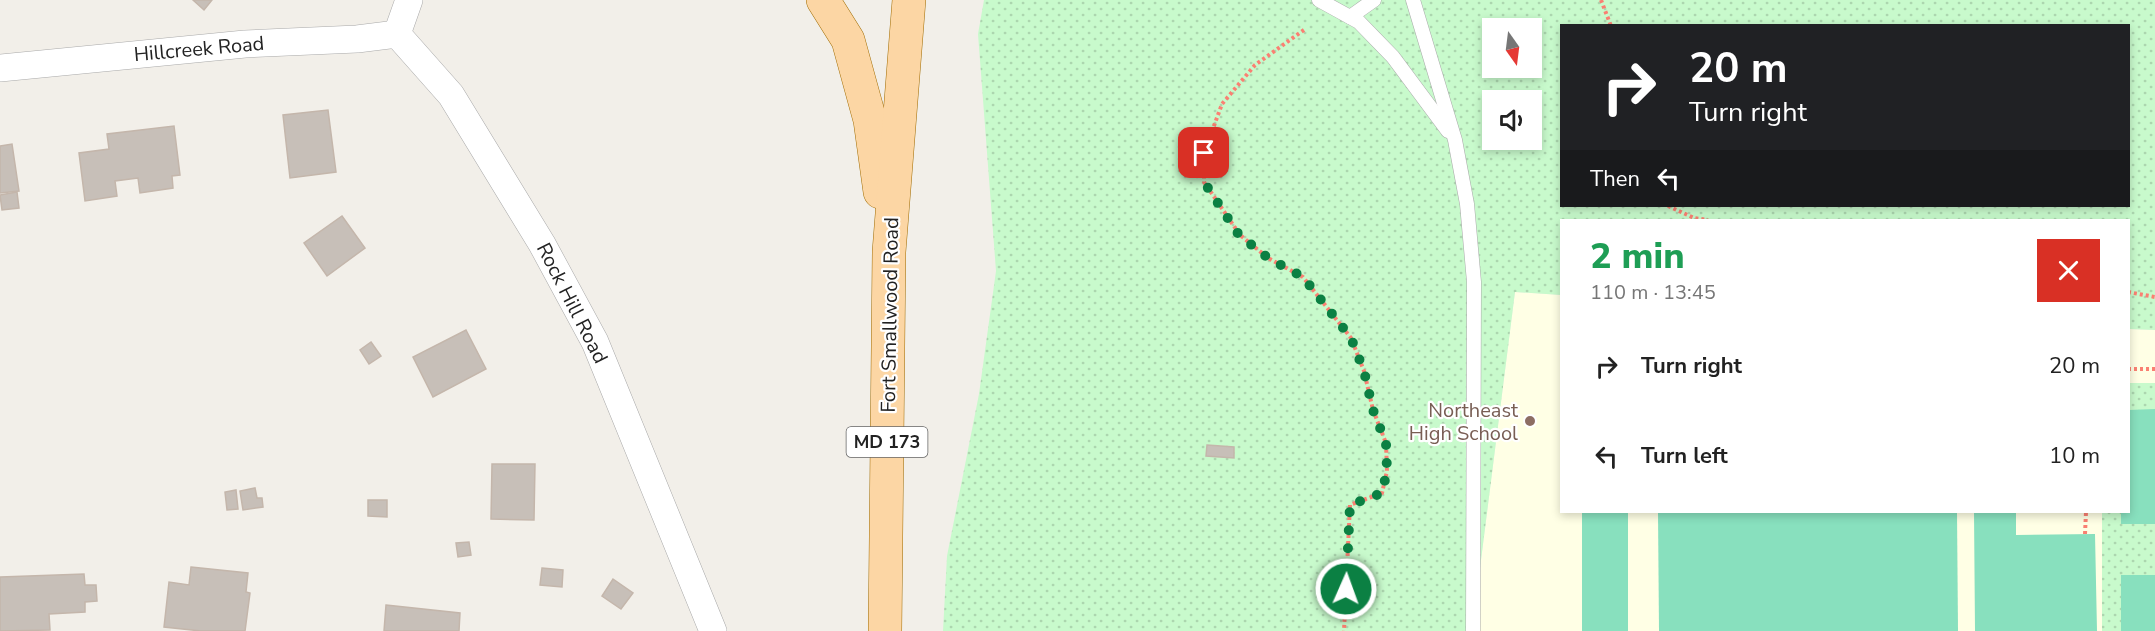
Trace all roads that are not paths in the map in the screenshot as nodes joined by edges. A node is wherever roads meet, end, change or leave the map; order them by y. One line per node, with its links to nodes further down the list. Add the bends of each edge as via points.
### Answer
1 (409, 0): 8 (street)
2 (823, 0): 11 (main road, MD 173, via 848,40 870,120)
3 (909, 0): 11 (main road, Fort Smallwood Road / MD 173)
4 (1319, 0): 7 (lane)
5 (1374, 0): 7 (lane)
6 (1413, 0): 10 (lane)
7 (1350, 17): 10 (lane, via 1393,57)
8 (397, 34): 9 (street, Hillcreek Road, via 245,44); 12 (street, Rock Hill Road, via 451,95 542,244 595,342)
9 (0, 68)
10 (1455, 140): 14 (lane, via 1467,204 1474,282)
11 (888, 252): 13 (main road, Fort Smallwood Road / MD 173)
12 (713, 631)
13 (885, 631)
14 (1473, 631)

